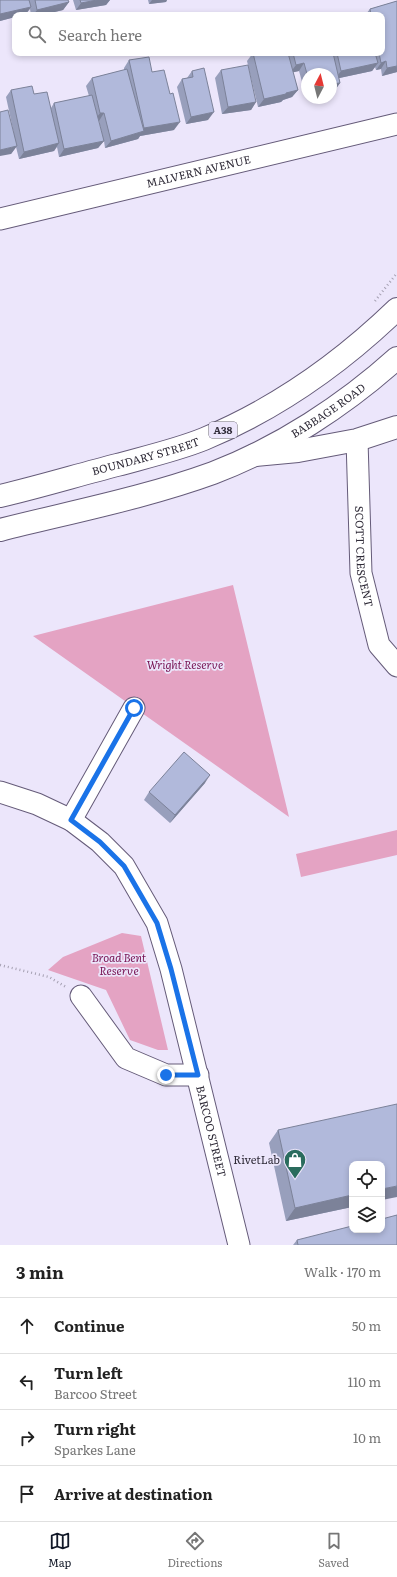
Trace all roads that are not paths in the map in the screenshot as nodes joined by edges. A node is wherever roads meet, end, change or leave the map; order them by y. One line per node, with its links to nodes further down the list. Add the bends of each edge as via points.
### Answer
1 (397, 124): 2 (street, MALVERN AVENUE)
2 (0, 220)
3 (397, 310): 8 (main road, BOUNDARY STREET / A38, via 339,359 296,390 253,416 203,439)
4 (397, 358): 7 (main road, BABBAGE ROAD, via 376,378 331,410)
5 (397, 427): 6 (main road)
6 (357, 440): 7 (main road, via 298,451); 10 (street, SCOTT CRESCENT, via 361,573 379,645)
7 (255, 455): 9 (main road, via 214,473 166,489)
8 (0, 496)
9 (0, 530)
10 (397, 666)
11 (134, 708): 13 (street)
12 (0, 792): 13 (street, BARCOO STREET, via 36,804)
13 (71, 820): 15 (street, BARCOO STREET, via 100,842 124,866 157,923)
14 (82, 996): 15 (street, via 126,1058 166,1075)
15 (198, 1075): 16 (street, BARCOO STREET)
16 (239, 1245)

